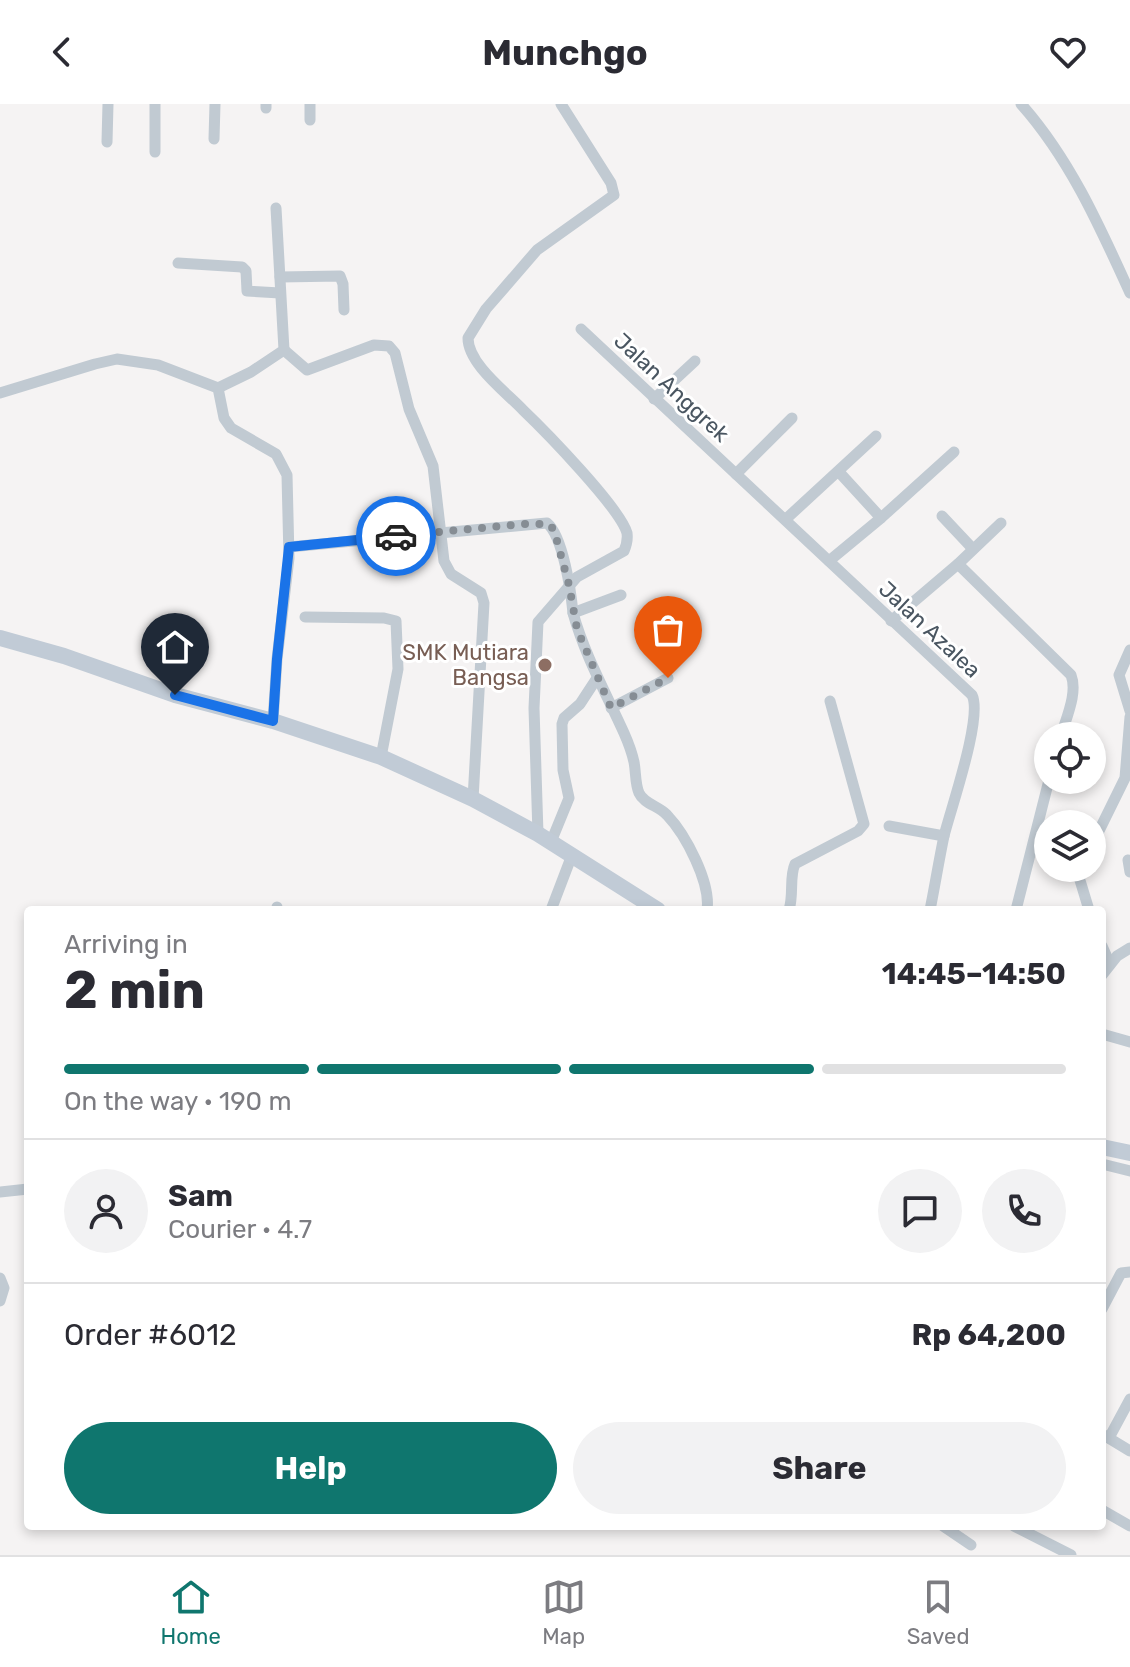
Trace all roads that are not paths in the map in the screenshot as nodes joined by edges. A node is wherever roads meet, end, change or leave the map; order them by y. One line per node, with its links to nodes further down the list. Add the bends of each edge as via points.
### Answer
1 (108, 104): 9 (street)
2 (155, 104): 10 (street)
3 (215, 104): 8 (street)
4 (310, 104): 7 (street)
5 (561, 104): 37 (street, via 614,195 525,261 472,329 468,344 474,359 549,437 626,530 624,551)
6 (1021, 104): 15 (street, via 1049,138 1096,217)
7 (310, 120)
8 (214, 139)
9 (107, 142)
10 (155, 152)
11 (276, 208): 13 (street)
12 (178, 263): 14 (street, via 242,267 247,291)
13 (280, 277): 14 (street); 16 (street, via 340,276)
14 (280, 293): 18 (street)
15 (1130, 293)
16 (344, 310)
17 (581, 329): 22 (street, Jalan Anggrek)
18 (284, 350): 20 (street); 32 (street, via 307,370 374,345 392,349 433,466)
19 (695, 361): 22 (street)
20 (218, 388): 21 (street, via 158,365 117,359); 33 (street, via 231,428 276,454 284,467)
21 (0, 393)
22 (654, 399): 27 (street, Jalan Anggrek)
23 (792, 418): 27 (street)
24 (876, 436): 26 (street)
25 (954, 452): 29 (street)
26 (839, 472): 29 (street); 30 (street)
27 (736, 474): 30 (street, Jalan Azalea)
28 (942, 516): 34 (street)
29 (881, 518): 35 (street)
30 (786, 519): 35 (street, Jalan Azalea)
31 (1001, 523): 34 (street)
32 (440, 531): 33 (street); 37 (street, via 547,523 554,530); 53 (street, via 451,574 481,593 484,603)
33 (289, 547): 49 (street)
34 (973, 549): 36 (street)
35 (829, 561): 41 (street, Jalan Azalea)
36 (958, 564): 41 (street); 50 (street, via 1071,675 1074,687)
37 (569, 585): 39 (street); 57 (street, via 541,615 537,632 534,708)
38 (621, 595): 39 (street)
39 (573, 613): 44 (street)
40 (305, 617): 51 (street, via 396,621 398,669)
41 (891, 621): 56 (street, Jalan Azalea, via 975,700)
42 (0, 638): 49 (main road)
43 (1130, 650): 48 (street, via 1119,675)
44 (597, 678): 47 (street); 57 (street, via 562,724 569,798)
45 (668, 678): 47 (street)
46 (830, 701): 63 (street, via 864,824 795,864)
47 (611, 708): 62 (street, via 634,761 638,791 678,830 703,877)
48 (1130, 714): 54 (street, via 1125,778)
49 (273, 721): 51 (main road)
50 (1065, 722)
51 (381, 757): 53 (main road)
52 (1045, 794): 65 (street)
53 (473, 799): 57 (main road)
54 (1106, 817)
55 (889, 826): 56 (street)
56 (944, 836): 64 (street, Jalan Azalea)
57 (544, 838): 58 (main road)
58 (572, 855): 60 (street); 61 (main road)
59 (1081, 882): 66 (street)
60 (553, 906)
61 (652, 906)
62 (707, 906)
63 (790, 906)
64 (931, 906)
65 (1017, 906)
66 (1088, 906)
67 (1130, 948): 69 (street)
68 (1106, 955): 69 (street)
69 (1110, 964): 70 (street)
70 (1106, 970)
71 (1106, 1035): 72 (street)
72 (1130, 1042)
73 (1106, 1148): 74 (main road)
74 (1130, 1153)
75 (1106, 1165): 76 (street)
76 (1130, 1171)
77 (24, 1189): 78 (street)
78 (0, 1192)
79 (1130, 1272): 82 (street, via 1121,1273)
80 (0, 1278): 81 (street)
81 (0, 1301)
82 (1106, 1301)
83 (1130, 1399): 84 (street)
84 (1106, 1436): 85 (street)
85 (1130, 1451)
86 (1106, 1512): 87 (street)
87 (1130, 1526)
88 (949, 1530): 90 (street)
89 (1022, 1530): 91 (street)
90 (971, 1545)
91 (1071, 1555)

